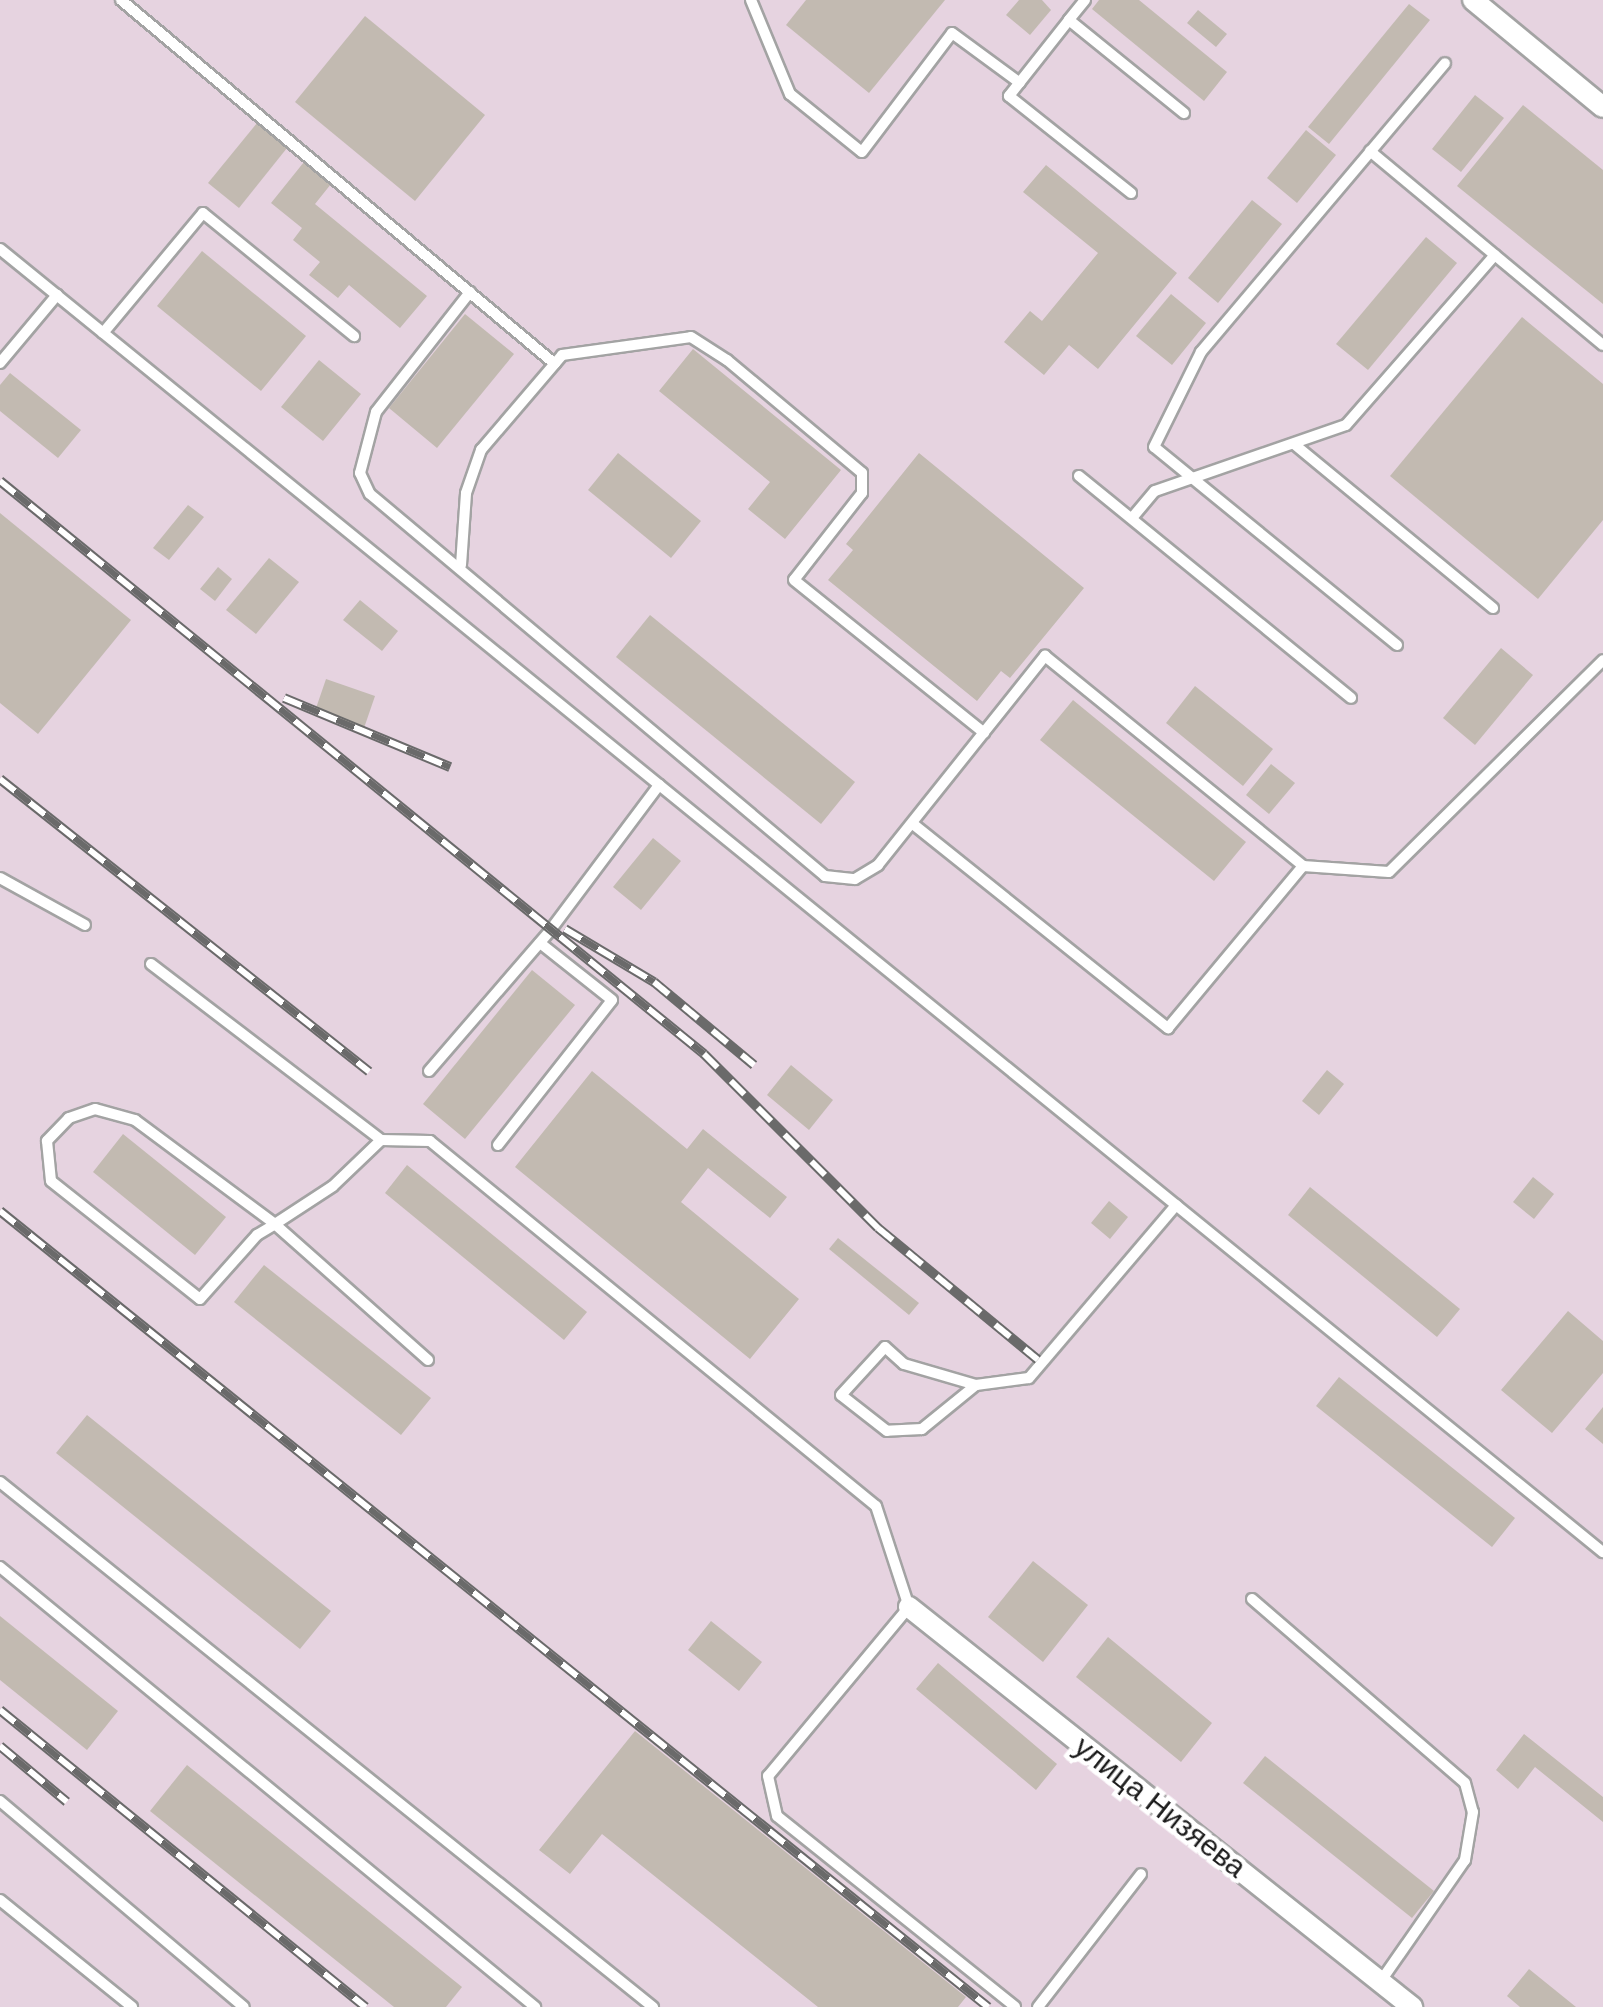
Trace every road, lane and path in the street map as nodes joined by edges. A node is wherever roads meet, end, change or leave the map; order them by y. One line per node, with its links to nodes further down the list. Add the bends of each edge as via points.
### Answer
1 (121, 0): 14 (lane)
2 (751, 0): 7 (lane, via 790,94 862,152 952,33)
3 (1085, 0): 5 (lane)
4 (1473, 0): 8 (street)
5 (1069, 20): 7 (lane); 9 (lane)
6 (1445, 64): 10 (lane)
7 (1020, 82): 11 (lane, via 1010,96)
8 (1603, 106)
9 (1184, 113)
10 (1370, 150): 13 (lane); 23 (lane, via 1201,352 1154,448)
11 (1131, 194)
12 (0, 249): 15 (lane)
13 (1495, 255): 18 (lane); 21 (lane, via 1346,425)
14 (470, 292): 20 (lane); 25 (lane, via 376,412 360,474 370,494)
15 (57, 296): 16 (lane); 19 (lane)
16 (103, 332): 17 (lane, via 203,213); 31 (lane)
17 (354, 336)
18 (1603, 345)
19 (0, 363)
20 (556, 364): 25 (lane, via 481,450 466,493); 30 (lane, via 562,356 691,338 862,472 862,493 794,580)
21 (1294, 444): 23 (lane); 26 (lane)
22 (1079, 476): 24 (lane)
23 (1194, 481): 24 (lane, via 1156,491); 27 (lane)
24 (1132, 518): 29 (lane)
25 (461, 566): 32 (lane, via 825,876 856,879 878,866)
26 (1493, 608)
27 (1397, 644)
28 (1603, 660): 33 (lane, via 1389,872)
29 (1351, 698)
30 (984, 733): 32 (lane); 33 (lane, via 1045,656)
31 (659, 785): 36 (lane); 41 (lane)
32 (913, 824): 33 (lane, via 1168,1028)
33 (1303, 866)
34 (0, 878): 35 (lane)
35 (85, 924)
36 (540, 943): 38 (lane); 40 (lane, via 612,1000)
37 (150, 964): 39 (lane)
38 (429, 1070)
39 (381, 1140): 42 (lane, via 332,1186); 49 (lane, via 430,1142 876,1506)
40 (498, 1145)
41 (1176, 1205): 44 (lane, via 1047,1365 1029,1378); 46 (lane)
42 (275, 1224): 42 (lane, via 135,1120 94,1109 69,1118 47,1140 51,1181 200,1300); 43 (lane)
43 (428, 1360)
44 (976, 1385): 44 (lane, via 922,1429 887,1431 841,1395 884,1348 904,1364)
45 (0, 1482): 57 (lane)
46 (1603, 1552)
47 (0, 1567): 54 (lane)
48 (1252, 1599): 53 (lane, via 1465,1783 1473,1812 1466,1860)
49 (909, 1607): 53 (street, улица Низяева); 58 (lane, via 768,1776 777,1816)
50 (0, 1801): 56 (lane)
51 (1142, 1874): 59 (lane)
52 (0, 1900): 55 (lane)
53 (1380, 1982): 60 (street, улица Низяева)
54 (530, 2005)
55 (132, 2007)
56 (244, 2007)
57 (653, 2007)
58 (1014, 2007)
59 (1038, 2007)
60 (1412, 2007)

